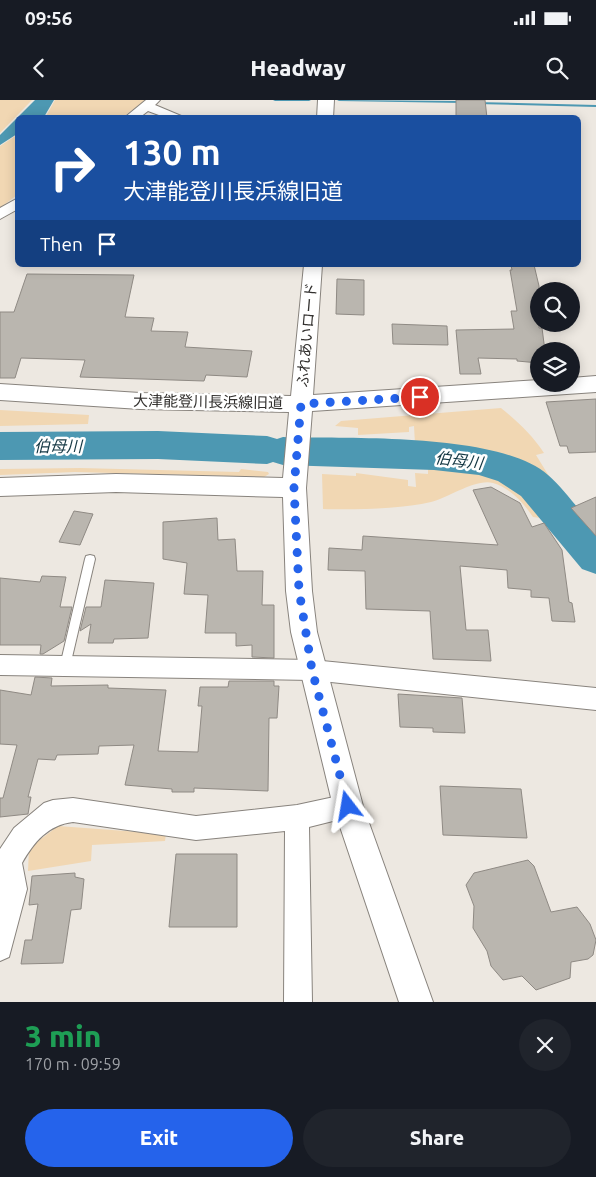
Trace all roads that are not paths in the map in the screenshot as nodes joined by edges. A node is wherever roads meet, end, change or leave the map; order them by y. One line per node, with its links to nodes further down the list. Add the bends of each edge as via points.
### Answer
1 (326, 100): 5 (street)
2 (150, 103): 3 (street); 4 (street)
3 (134, 115)
4 (174, 115)
5 (325, 115)
6 (15, 204): 7 (street)
7 (0, 215)
8 (313, 267): 11 (street, ふれあいロード)
9 (596, 384): 11 (street, 大津能登川長浜線旧道)
10 (0, 392): 11 (street, 大津能登川長浜線旧道, via 140,401)
11 (301, 404): 12 (street, ふれあいロード)
12 (295, 482): 13 (street); 17 (street, ふれあいロード, via 299,590)
13 (0, 486)
14 (90, 559): 16 (lane)
15 (0, 665): 16 (street)
16 (65, 666): 17 (street)
17 (312, 670): 18 (street); 19 (street, ふれあいロード)
18 (596, 699)
19 (348, 806): 20 (street); 24 (street, ふれあいロード)
20 (297, 817): 21 (street, via 196,828 73,810 53,812 23,837); 23 (street)
21 (5, 861): 22 (street, via 14,889)
22 (0, 948)
23 (298, 1002)
24 (416, 1002)

